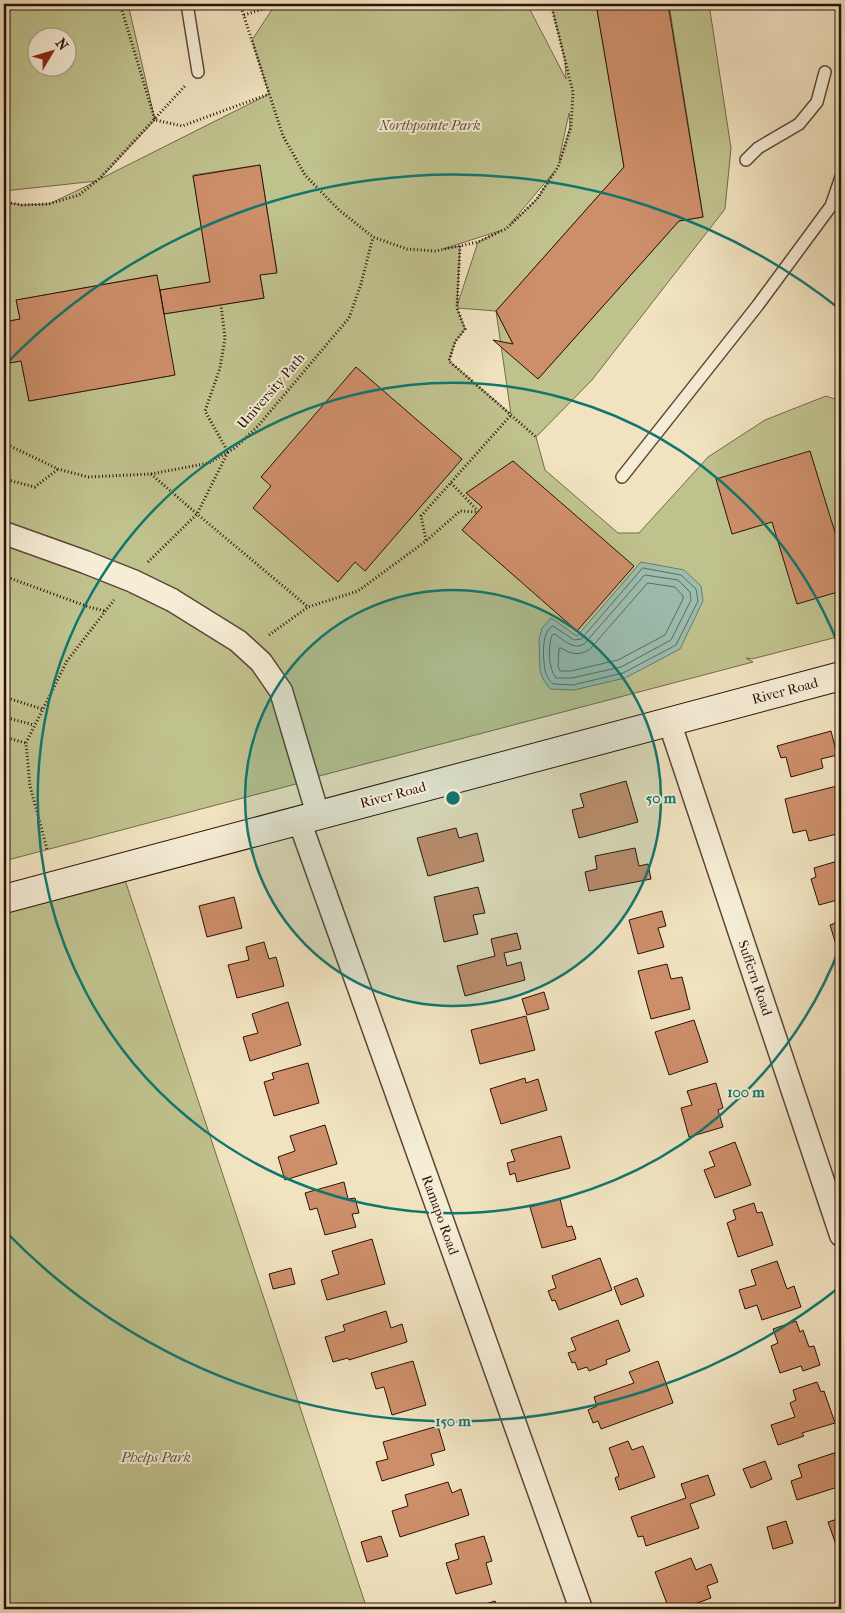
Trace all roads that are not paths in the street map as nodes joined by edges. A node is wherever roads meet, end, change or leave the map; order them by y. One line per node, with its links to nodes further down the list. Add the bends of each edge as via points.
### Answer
1 (187, 4): 2 (lane)
2 (198, 72)
3 (825, 72): 4 (lane, via 817,102 799,124 758,148)
4 (746, 160)
5 (841, 177): 6 (lane, via 831,206 758,305)
6 (622, 477)
7 (4, 533): 10 (street, Ramapo Road, via 134,581 172,600 238,641 261,662 281,691)
8 (841, 676): 9 (main road, River Road)
9 (669, 721): 10 (main road, River Road); 12 (street, Suffern Road)
10 (309, 818): 11 (main road, River Road); 13 (street, Ramapo Road)
11 (4, 899)
12 (841, 1235)
13 (581, 1609)

